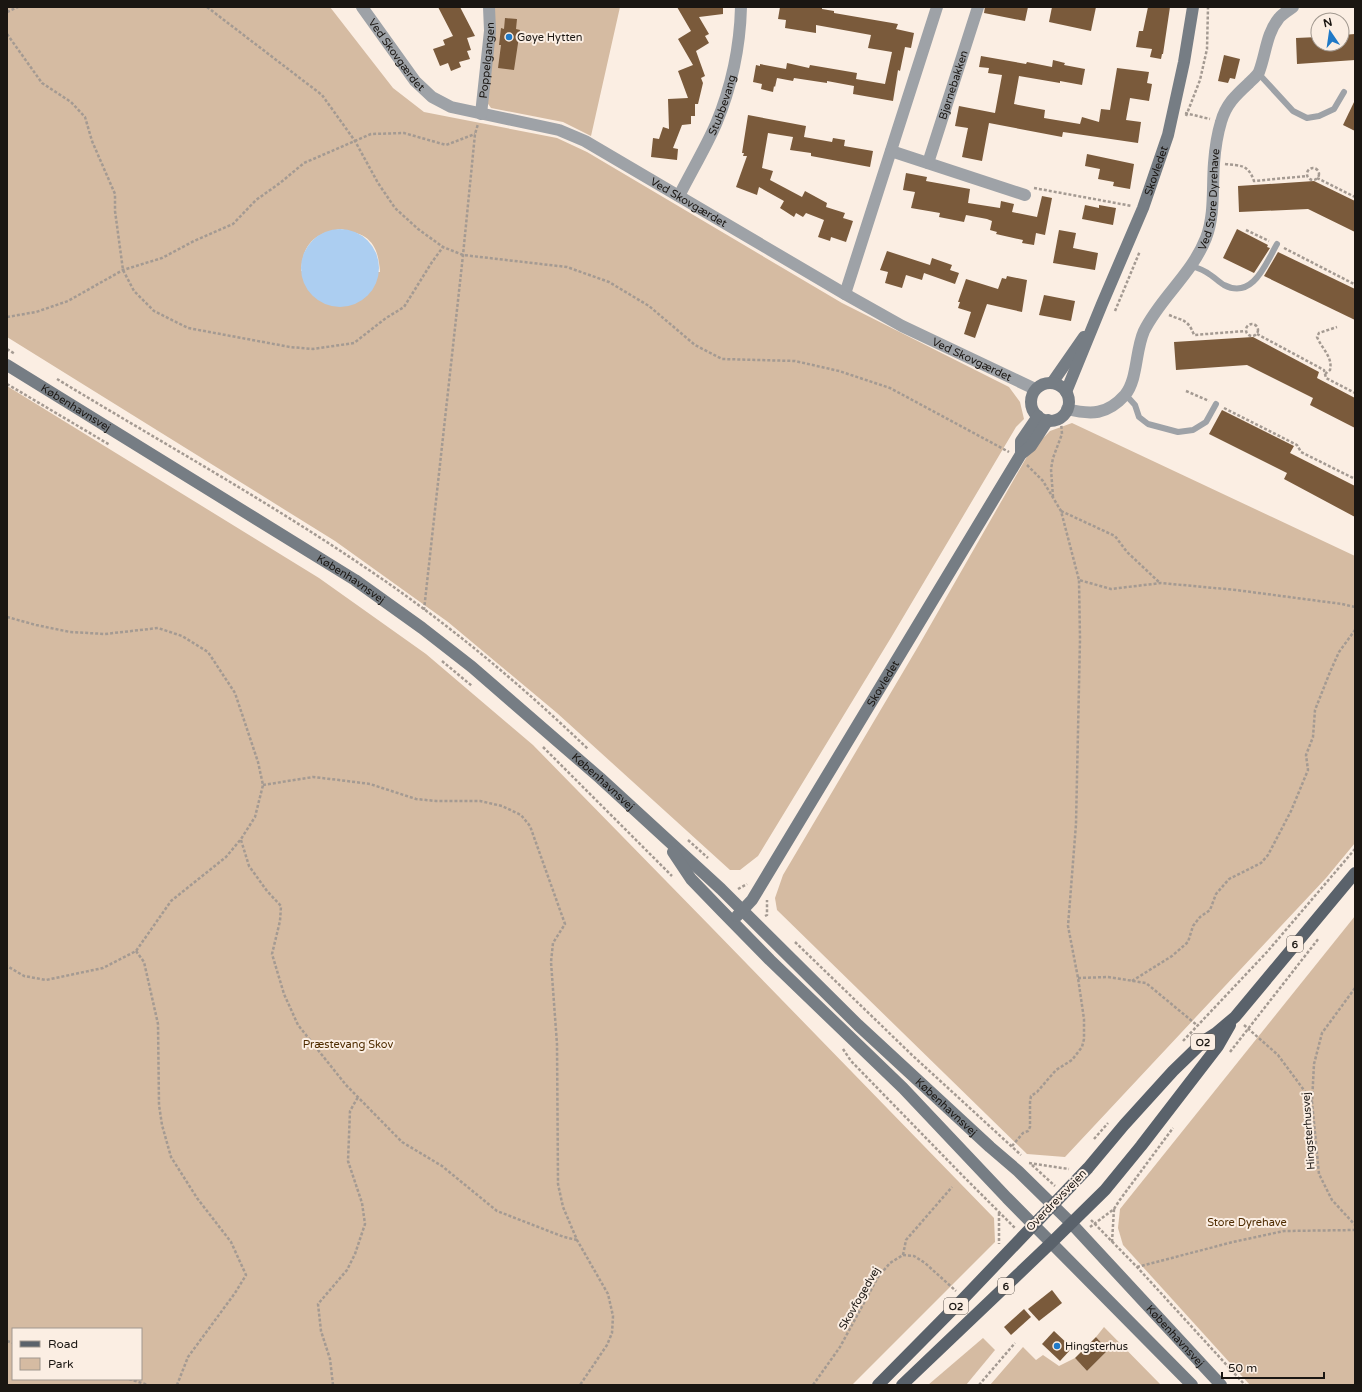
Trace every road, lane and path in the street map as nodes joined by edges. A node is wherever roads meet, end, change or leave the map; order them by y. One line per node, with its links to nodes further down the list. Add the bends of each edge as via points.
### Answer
1 (18, 7): 10 (path)
2 (207, 7): 18 (path, via 322,95)
3 (362, 7): 15 (street, Ved Skovgærdet, via 415,81 432,97 451,107)
4 (489, 7): 15 (street, Poppelgangen, via 490,31)
5 (741, 7): 25 (street, Stubbevang, via 740,31 731,76 716,124)
6 (937, 7): 19 (street)
7 (978, 7): 21 (street, Bjørnebakken)
8 (1193, 7): 14 (street, Skovledet)
9 (1293, 7): 12 (street, via 1279,18 1269,36)
10 (7, 12)
11 (7, 34): 33 (path, via 42,83 71,102 85,117 92,141 115,194)
12 (1259, 74): 13 (lane, via 1293,111 1307,118 1334,109); 16 (street, Ved Store Dyrehave, via 1234,97)
13 (1344, 92)
14 (1173, 111): 16 (path); 27 (street, Skovledet, via 1168,135)
15 (481, 114): 17 (path); 25 (street, Ved Skovgærdet, via 559,130 585,141)
16 (1221, 121): 20 (street, Ved Store Dyrehave)
17 (475, 134): 18 (path, via 446,144 404,133 371,134); 31 (path)
18 (355, 141): 30 (path, via 395,208); 33 (path, via 304,163 256,200 233,224 162,258)
19 (891, 151): 21 (street); 35 (street)
20 (1214, 162): 22 (path, via 1245,167 1251,172 1254,181); 32 (street, Ved Store Dyrehave, via 1212,215 1206,238)
21 (928, 163): 24 (street)
22 (1308, 176): 23 (path, via 1311,179); 23 (path, via 1309,170 1316,168 1319,174)
23 (1317, 178): 26 (path)
24 (1025, 195): 27 (path, via 1027,187)
25 (679, 196): 35 (street, Ved Skovgærdet)
26 (1355, 197)
27 (1143, 208): 38 (street, Skovledet)
28 (1246, 230): 29 (path)
29 (1277, 244): 32 (lane, via 1258,278 1242,288 1224,285 1208,273); 34 (path)
30 (443, 247): 31 (path); 33 (path, via 404,307 354,343 313,349 188,328 154,311 134,291)
31 (463, 255): 55 (path, via 567,267 609,282 649,306 695,345 722,358 795,361 839,370 890,388); 63 (path)
32 (1192, 266): 36 (street, Ved Store Dyrehave)
33 (123, 270): 37 (path, via 68,301 36,312)
34 (1355, 285)
35 (845, 294): 46 (street, Ved Skovgærdet, via 902,326)
36 (1157, 310): 40 (path, via 1185,321 1190,325 1194,335); 50 (street, Ved Store Dyrehave, via 1142,337 1133,378)
37 (7, 317)
38 (1092, 327): 44 (street, Skovledet, via 1078,343); 48 (street, Skovledet)
39 (1337, 327): 43 (path, via 1319,333 1317,338 1327,352 1331,366)
40 (1245, 331): 41 (path, via 1250,337); 41 (path, via 1248,325 1255,325 1258,329)
41 (1257, 334): 43 (path, via 1324,370)
42 (7, 365): 63 (street, Københavnsvej, via 355,580)
43 (1325, 374): 49 (path, via 1326,378)
44 (1052, 383): 46 (street, via 1045,383); 48 (street, via 1059,385)
45 (7, 384): 54 (path)
46 (1035, 390): 53 (street, via 1031,403 1033,409)
47 (1186, 391): 51 (path)
48 (1066, 392): 52 (street, via 1069,400)
49 (1355, 393)
50 (1125, 394): 51 (lane, via 1135,405 1139,417 1148,424 1178,432 1192,430 1206,422); 52 (street, Ved Store Dyrehave, via 1110,407 1099,412)
51 (1216, 404): 56 (path, via 1297,445 1301,452)
52 (1064, 413): 53 (street, via 1054,420); 57 (path, via 1062,434 1051,469)
53 (1043, 418): 55 (street, Skovledet, via 1031,446)
54 (112, 447)
55 (1021, 456): 57 (path, via 1043,481); 74 (street, Skovledet, via 756,894)
56 (1355, 479)
57 (1053, 498): 58 (path)
58 (1061, 511): 59 (path); 60 (path, via 1115,536 1127,552)
59 (1079, 580): 60 (path, via 1111,589); 79 (path, via 1076,824 1068,926)
60 (1161, 583): 61 (path, via 1236,590)
61 (1355, 607)
62 (7, 617): 68 (path, via 70,632 105,634 158,628 182,636 208,652 235,693 258,762)
63 (422, 628): 69 (street, Københavnsvej, via 472,667 600,778)
64 (1355, 630): 80 (path, via 1339,652 1315,710 1313,738 1306,755 1308,770 1291,812 1268,855 1262,863 1229,879 1216,894 1210,910 1193,926 1188,942 1172,956)
65 (436, 656): 66 (path)
66 (472, 686)
67 (540, 744): 73 (path)
68 (262, 785): 70 (path, via 255,817); 106 (path, via 313,778 370,784 416,799 480,802 502,806 521,815 530,826 565,924 554,943 551,962 558,1044 558,1184 563,1207)
69 (663, 837): 74 (street, Københavnsvej); 75 (street, Københavnsvej, via 691,879)
70 (241, 840): 77 (path, via 226,857 171,901); 88 (path, via 248,866 281,906 272,954 284,994 298,1025)
71 (1355, 850): 83 (path, via 1267,952)
72 (1355, 873): 82 (main road, Overdrevsvejen / 6)
73 (676, 880)
74 (743, 911): 75 (street, Skovledet); 97 (street, Københavnsvej, via 858,1025)
75 (732, 921): 102 (street, Københavnsvej, via 904,1088)
76 (1324, 933): 84 (path)
77 (136, 951): 78 (path, via 103,968 46,980 24,976); 115 (path, via 144,962 158,1024 159,1105 171,1157 197,1198 231,1242 246,1275 188,1357)
78 (7, 966)
79 (1078, 978): 80 (path, via 1108,977); 93 (path, via 1084,1019 1082,1047 1072,1060 1056,1070 1031,1096 1030,1127)
80 (1132, 981): 83 (path, via 1146,983)
81 (1355, 988): 89 (path, Hingsterhusvej, via 1322,1033 1314,1064)
82 (1235, 1017): 84 (path); 97 (main road, Overdrevsvejen / O2, via 1205,1040 1173,1071); 101 (main road, Overdrevsvejen / 6, via 1218,1046 1141,1146 1105,1190)
83 (1198, 1026): 85 (path)
84 (1248, 1029): 87 (path); 89 (path, via 1278,1054)
85 (1182, 1042)
86 (840, 1045): 99 (path, via 851,1061)
87 (1228, 1056)
88 (358, 1097): 106 (path, via 402,1142 442,1166 497,1211); 116 (path, via 350,1111 348,1161 362,1203 365,1224 347,1270 318,1304)
89 (1312, 1102): 103 (path, Hingsterhusvej, via 1319,1174 1332,1200)
90 (1111, 1118): 92 (path)
91 (1175, 1124): 98 (path)
92 (1093, 1140)
93 (1011, 1146)
94 (1029, 1163): 95 (path, via 1069,1169)
95 (1072, 1165)
96 (952, 1187): 109 (path, via 906,1240)
97 (1052, 1205): 101 (street, Københavnsvej); 102 (main road, Overdrevsvejen / O2)
98 (1114, 1209): 100 (path); 110 (path, via 1112,1242)
99 (999, 1212): 105 (path); 108 (path)
100 (1094, 1223)
101 (1071, 1224): 107 (main road, Overdrevsvejen / 6); 123 (street, Københavnsvej)
102 (1033, 1225): 105 (main road, Overdrevsvejen / O2); 107 (street, Københavnsvej)
103 (1355, 1225)
104 (1355, 1230): 110 (path, via 1284,1231)
105 (1023, 1235): 111 (main road, Overdrevsvejen / O2)
106 (577, 1240): 117 (path, via 608,1294 613,1316 612,1333 607,1345)
107 (1051, 1243): 120 (main road, Overdrevsvejen / 6); 122 (street, Københavnsvej)
108 (999, 1244)
109 (903, 1255): 111 (path, via 914,1256 925,1263); 118 (path, Skovfogedvej, via 890,1263 878,1277 840,1347)
110 (1137, 1267): 124 (path)
111 (963, 1299): 119 (main road, Overdrevsvejen / O2)
112 (1015, 1343): 121 (path)
113 (132, 1380): 114 (path)
114 (148, 1385)
115 (177, 1385)
116 (333, 1385)
117 (580, 1385)
118 (813, 1385)
119 (878, 1385)
120 (902, 1385)
121 (979, 1385)
122 (1192, 1385)
123 (1221, 1385)
124 (1245, 1385)

